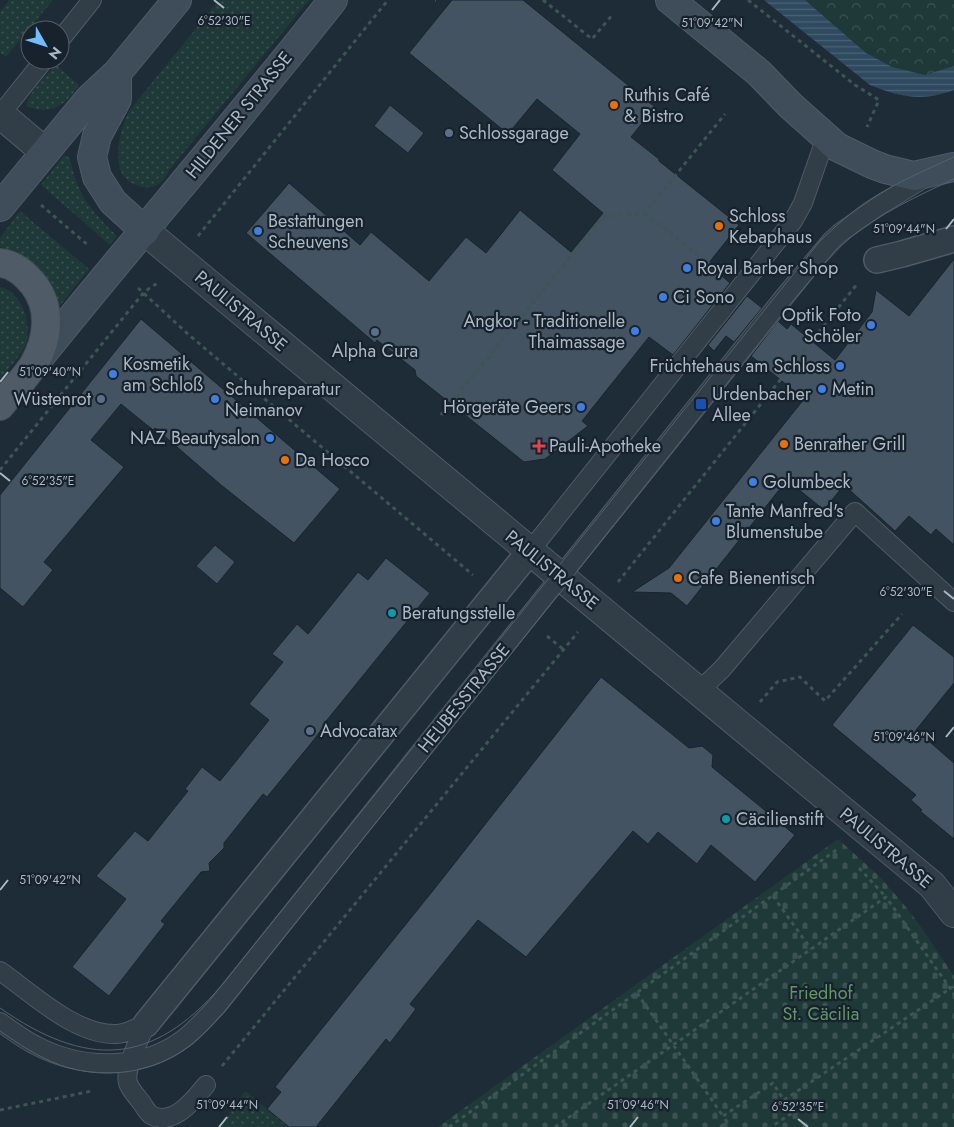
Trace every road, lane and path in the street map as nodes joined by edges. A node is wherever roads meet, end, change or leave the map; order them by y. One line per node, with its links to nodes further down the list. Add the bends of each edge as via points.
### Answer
1 (92, 0): 11 (lane)
2 (177, 0): 13 (main road)
3 (333, 0): 23 (main road, HILDENER STRASSE)
4 (388, 0): 24 (path)
5 (543, 0): 9 (path)
6 (553, 0): 9 (path)
7 (670, 0): 17 (main road, via 759,73)
8 (748, 0): 16 (path, via 855,85 879,100)
9 (549, 5): 10 (path, via 592,39)
10 (613, 14)
11 (70, 28)
12 (36, 70): 14 (lane)
13 (117, 74): 18 (main road, via 89,99); 23 (main road, via 117,99 97,136 92,157 97,177 113,202)
14 (0, 114): 18 (street)
15 (725, 114): 22 (path)
16 (872, 116)
17 (826, 137): 19 (main road, via 837,147 885,169 914,176); 36 (lane, via 793,221)
18 (45, 152): 21 (main road)
19 (944, 170): 37 (lane, HEUBESSTRASSE, via 877,207 831,241)
20 (39, 204): 26 (path)
21 (0, 207)
22 (645, 213): 29 (path); 34 (path, via 603,217)
23 (145, 231): 32 (main road, HILDENER STRASSE); 36 (street, PAULISTRASSE)
24 (197, 237)
25 (954, 240): 27 (street)
26 (92, 249)
27 (877, 260): 40 (path)
28 (0, 263): 32 (main road, HILDENER STRASSE, via 19,270 41,294 47,332)
29 (718, 271)
30 (161, 281): 31 (path)
31 (144, 292): 35 (path); 38 (path, via 189,335)
32 (34, 364): 33 (main road, HILDENER STRASSE)
33 (0, 406)
34 (441, 414)
35 (0, 470)
36 (530, 551): 37 (street, PAULISTRASSE); 38 (street)
37 (561, 577): 40 (street, PAULISTRASSE); 59 (lane, HEUBESSTRASSE, via 218,1005 185,1038)
38 (496, 595): 57 (street)
39 (954, 602): 44 (lane, via 855,512 722,669)
40 (598, 608): 43 (path); 44 (street, PAULISTRASSE)
41 (902, 614): 45 (path, via 825,700 800,677 777,682)
42 (540, 630): 43 (path)
43 (563, 649): 61 (path)
44 (699, 691): 45 (street, PAULISTRASSE)
45 (740, 725): 50 (street, PAULISTRASSE, via 932,885)
46 (846, 855): 48 (path, via 839,848)
47 (853, 862): 49 (path)
48 (773, 896): 51 (path); 54 (path)
49 (886, 897): 51 (path); 53 (path)
50 (954, 913)
51 (810, 949): 58 (path)
52 (0, 971): 57 (lane, via 70,1022 97,1032 118,1034)
53 (952, 987): 55 (path); 62 (path)
54 (637, 993): 58 (path); 65 (path)
55 (954, 994)
56 (0, 1022): 59 (lane, HEUBESSTRASSE, via 35,1045 62,1057 83,1063)
57 (146, 1024): 59 (lane)
58 (673, 1045): 64 (path); 66 (path)
59 (130, 1063): 60 (lane)
60 (128, 1083): 61 (lane, via 149,1114 164,1119 181,1114); 63 (path)
61 (206, 1085)
62 (784, 1100): 64 (path, via 773,1083); 68 (path, via 792,1113)
63 (0, 1110)
64 (723, 1116): 67 (path, via 727,1122)
65 (449, 1127)
66 (555, 1127)
67 (720, 1127)
68 (771, 1127)

